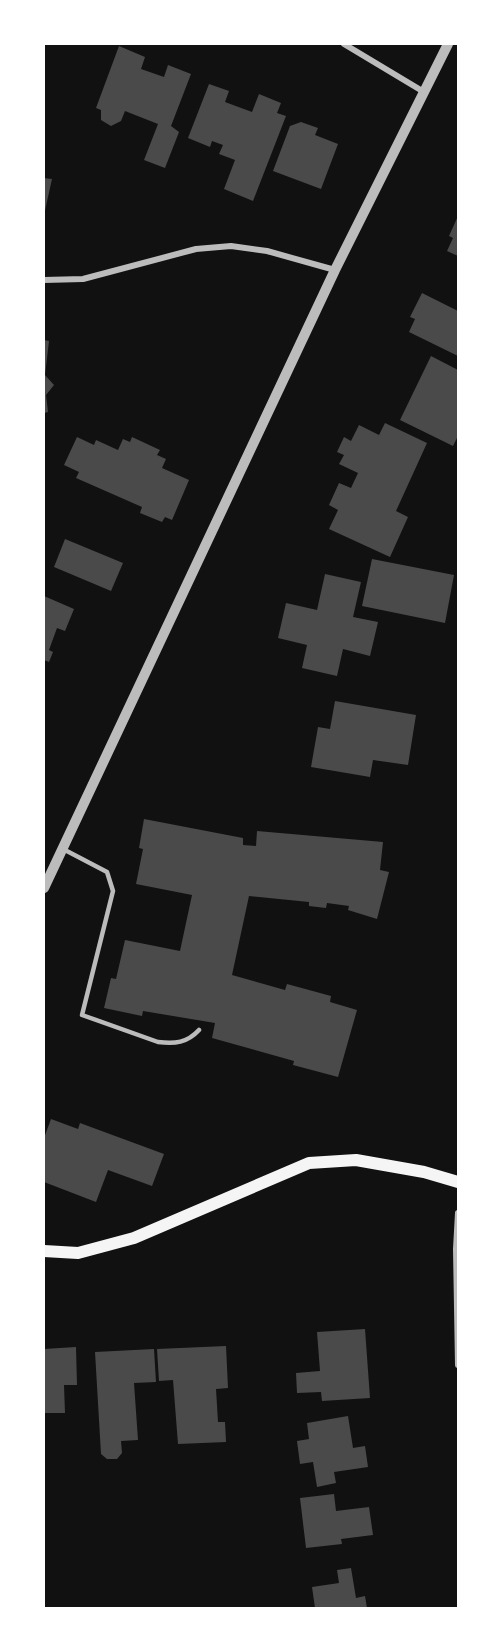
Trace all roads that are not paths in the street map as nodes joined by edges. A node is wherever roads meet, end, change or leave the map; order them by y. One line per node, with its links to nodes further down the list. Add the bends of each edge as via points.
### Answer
1 (344, 44): 3 (street)
2 (448, 44): 3 (street)
3 (424, 92): 4 (street)
4 (335, 270): 5 (street, via 267,251 231,246 196,249 83,279); 6 (street)
5 (44, 280)
6 (63, 849): 7 (street); 8 (lane, via 107,872 113,891 82,1015 158,1042 182,1042)
7 (44, 888)
8 (199, 1030)
9 (459, 1182): 11 (main road, via 356,1160 309,1163 134,1238 78,1252)
10 (459, 1213): 12 (street)
11 (44, 1251)
12 (459, 1365)

